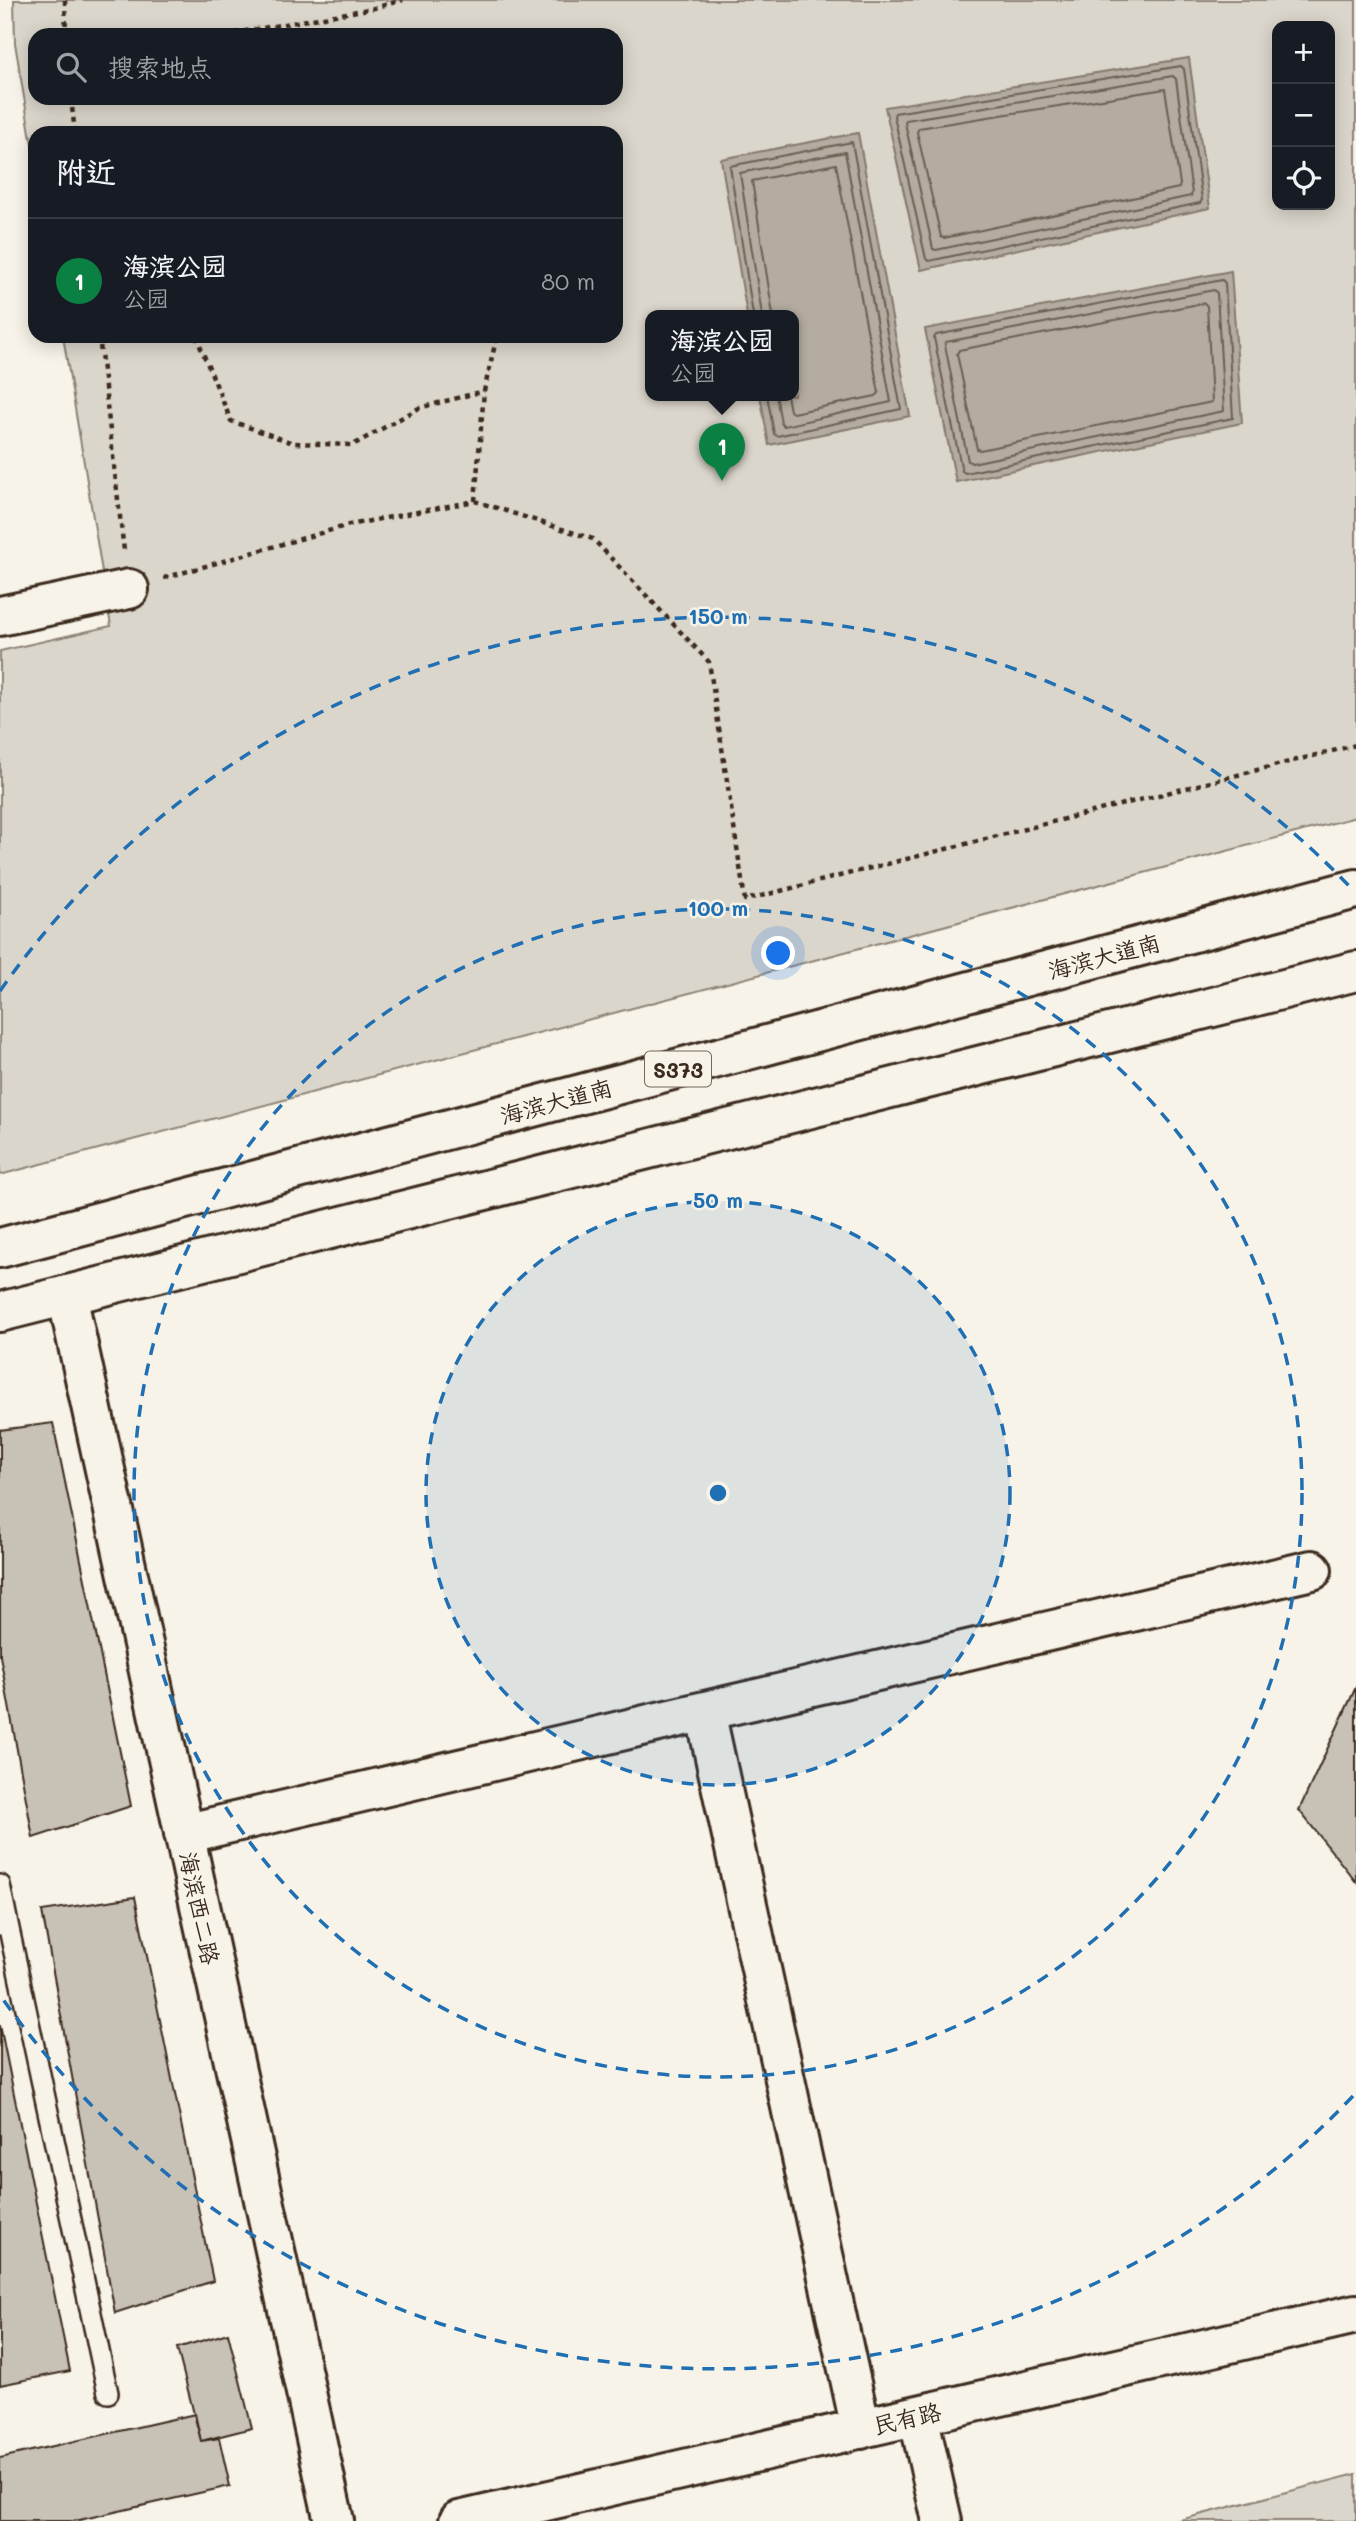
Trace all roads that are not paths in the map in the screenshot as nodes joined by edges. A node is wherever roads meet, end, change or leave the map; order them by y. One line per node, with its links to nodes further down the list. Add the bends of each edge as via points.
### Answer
1 (129, 589): 2 (street)
2 (0, 616)
3 (1356, 889): 5 (street, 海滨大道南 / S373)
4 (1356, 971): 6 (street)
5 (0, 1248)
6 (67, 1295): 7 (street); 10 (street, 海滨西二路)
7 (0, 1312)
8 (1312, 1570): 9 (street)
9 (705, 1712): 10 (street); 16 (street)
10 (184, 1834): 17 (street, 海滨西二路)
11 (0, 1885): 12 (lane)
12 (4, 1925): 14 (lane)
13 (1356, 2314): 15 (street, 民有路)
14 (108, 2393)
15 (918, 2415): 16 (street, 民有路); 19 (street)
16 (861, 2429): 18 (street, 民有路)
17 (334, 2521)
18 (459, 2521)
19 (942, 2521)

